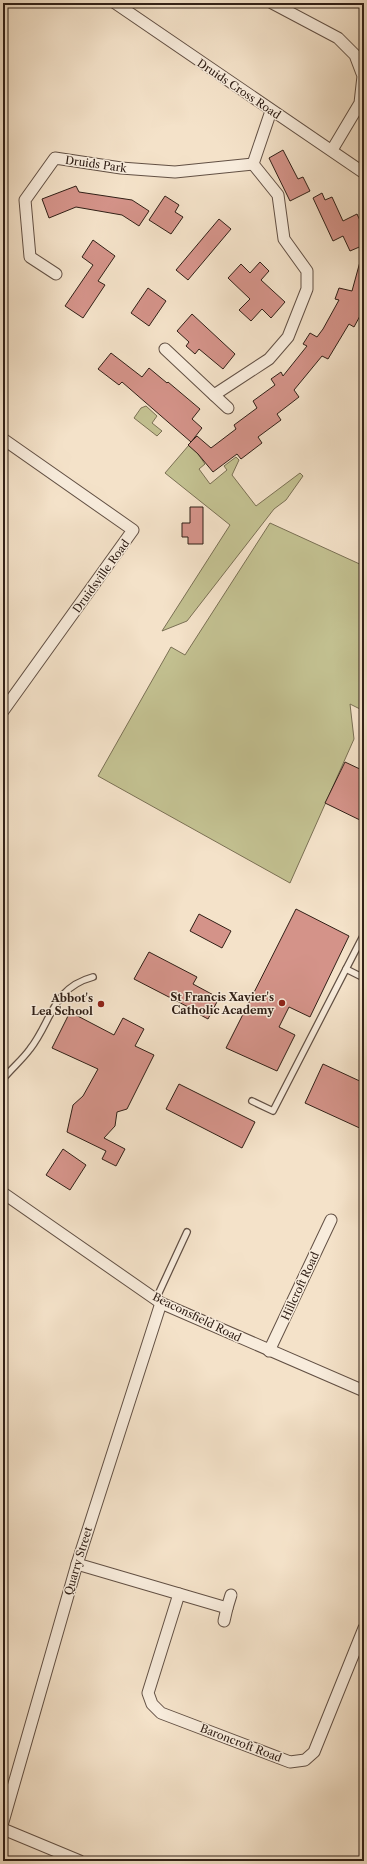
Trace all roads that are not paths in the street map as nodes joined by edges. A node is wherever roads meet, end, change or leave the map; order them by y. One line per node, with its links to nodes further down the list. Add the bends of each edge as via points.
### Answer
1 (115, 3): 4 (street, Druids Cross Road)
2 (272, 3): 3 (street)
3 (360, 52): 5 (street, via 363,76 360,103)
4 (271, 111): 5 (street, Druids Cross Road); 6 (street)
5 (332, 150): 7 (street, Druids Cross Road)
6 (253, 164): 8 (street, Druids Park, via 175,172 121,168 55,158 25,200 30,257); 10 (street, via 278,195 284,239 307,271 306,290 288,337 269,359)
7 (364, 173)
8 (56, 274)
9 (165, 349): 10 (street)
10 (214, 395): 11 (street)
11 (228, 408)
12 (3, 439): 13 (street, Druidsville Road, via 133,530)
13 (3, 711)
14 (364, 934): 15 (lane)
15 (346, 969): 17 (lane); 19 (lane, via 272,1111)
16 (93, 977): 18 (lane, via 81,980 59,997 31,1048)
17 (364, 978)
18 (3, 1079)
19 (252, 1101)
20 (3, 1194): 23 (street, Beaconsfield Road)
21 (332, 1220): 24 (street, Hillcroft Road)
22 (187, 1232): 23 (lane)
23 (158, 1301): 24 (street, Beaconsfield Road); 26 (street, Quarry Street)
24 (269, 1351): 25 (street, Beaconsfield Road)
25 (364, 1391)
26 (77, 1564): 27 (street); 32 (street, Quarry Street)
27 (179, 1594): 29 (street); 31 (street, Baroncroft Road, via 148,1693 152,1704 161,1712 290,1762 305,1760 314,1752)
28 (231, 1595): 29 (street)
29 (227, 1608): 30 (street)
30 (224, 1621)
31 (364, 1628)
32 (3, 1822)
33 (3, 1829): 34 (street)
34 (80, 1861)

